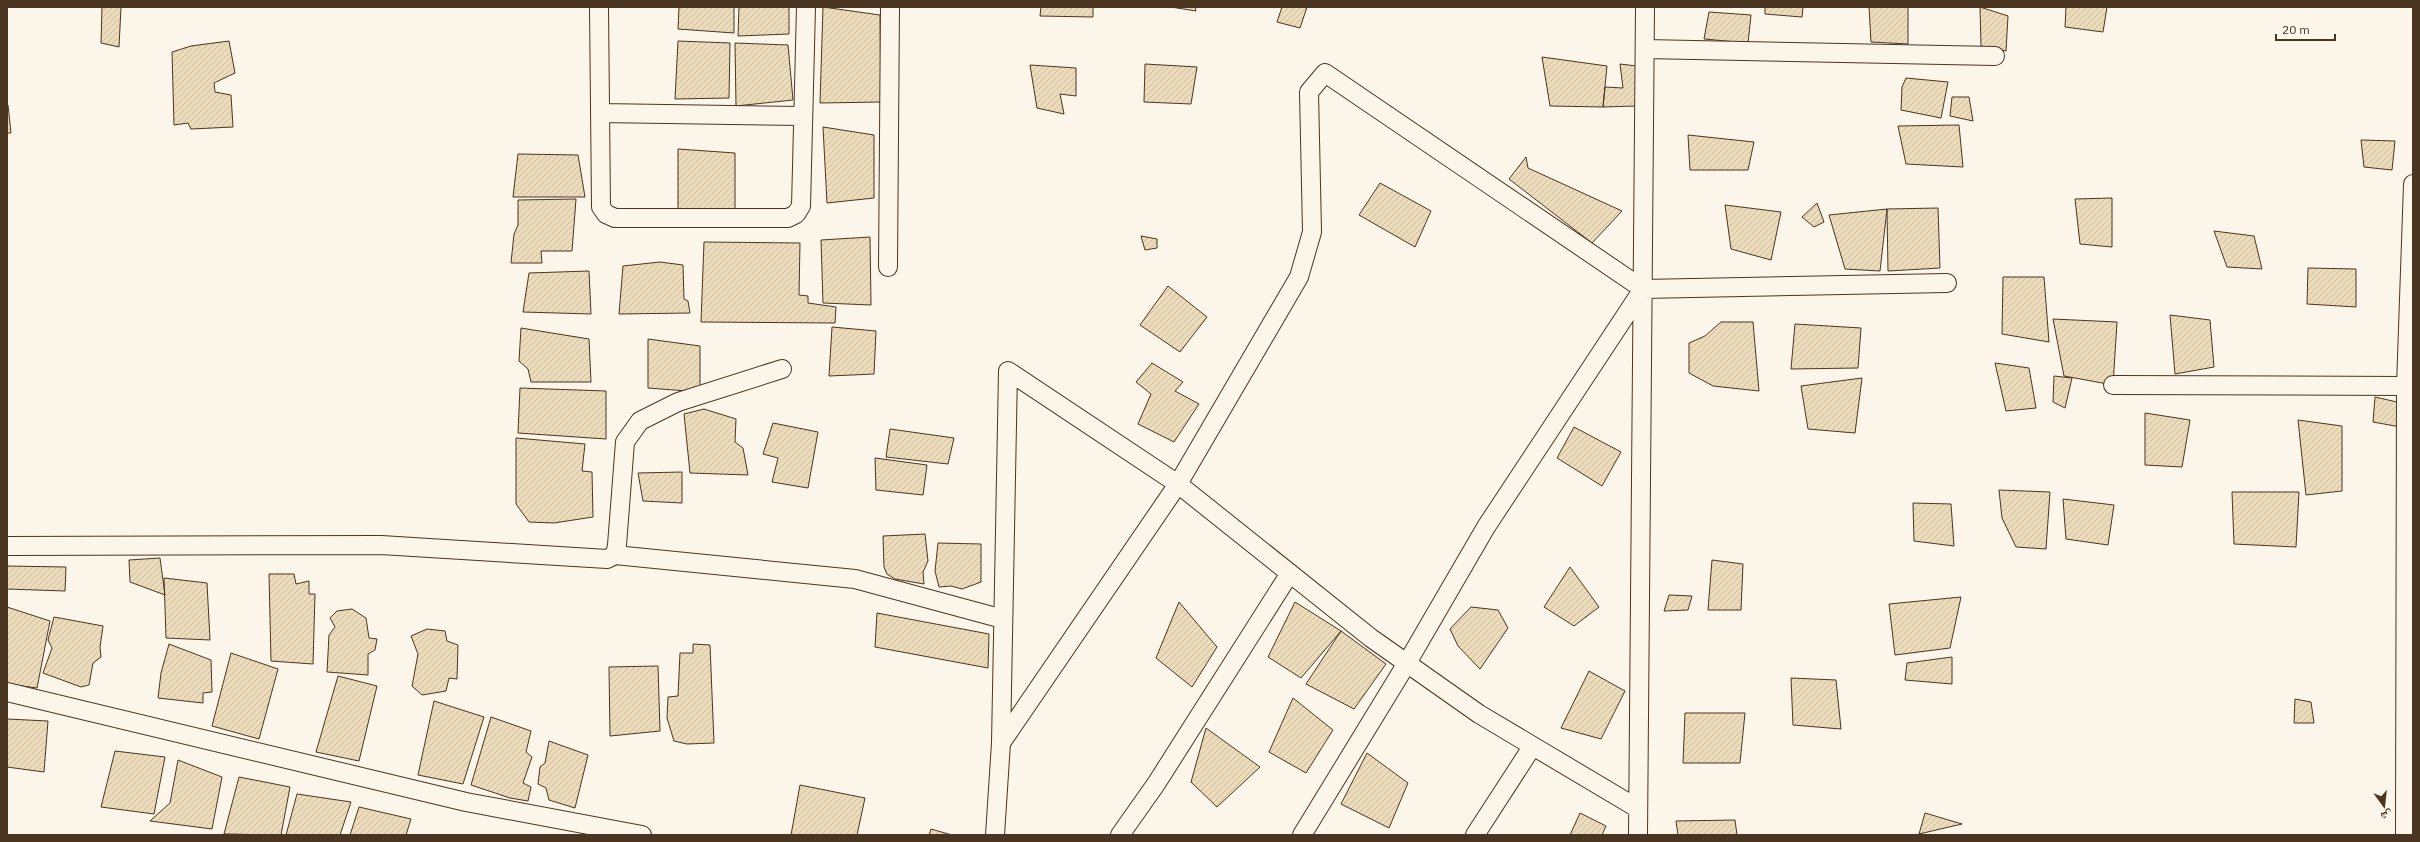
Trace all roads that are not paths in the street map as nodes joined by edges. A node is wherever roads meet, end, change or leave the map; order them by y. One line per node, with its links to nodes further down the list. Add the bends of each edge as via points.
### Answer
1 (599, 7): 7 (street)
2 (806, 7): 8 (street)
3 (890, 7): 10 (street)
4 (1645, 7): 5 (street)
5 (1645, 49): 6 (street); 12 (street)
6 (1995, 56)
7 (600, 114): 8 (street); 8 (street, via 600,207 606,214 615,218 788,218 796,214 801,206)
8 (803, 116)
9 (2413, 184): 15 (street)
10 (888, 267)
11 (1947, 283): 12 (street)
12 (1642, 289): 16 (street, via 1325,73 1308,92 1312,232 1299,277); 22 (street, via 1486,527); 26 (street)
13 (782, 370): 19 (street, via 678,402 640,422 625,442)
14 (2113, 385): 15 (street)
15 (2406, 386): 17 (street)
16 (1178, 484): 20 (street); 21 (street, via 1008,371); 24 (street)
17 (2410, 545): 33 (street)
18 (7, 546): 19 (street, via 381,545 607,559)
19 (615, 555): 21 (street, via 854,579)
20 (1290, 573): 22 (street, via 1371,638); 29 (street, via 1156,784)
21 (1003, 619): 24 (street)
22 (1407, 663): 25 (street, via 1479,714); 30 (street)
23 (7, 692): 27 (street, via 466,802)
24 (1001, 743): 28 (street)
25 (1532, 747): 26 (street); 31 (street)
26 (1637, 808): 32 (street)
27 (642, 835)
28 (995, 835)
29 (1120, 835)
30 (1302, 835)
31 (1475, 835)
32 (1638, 835)
33 (2405, 835)

